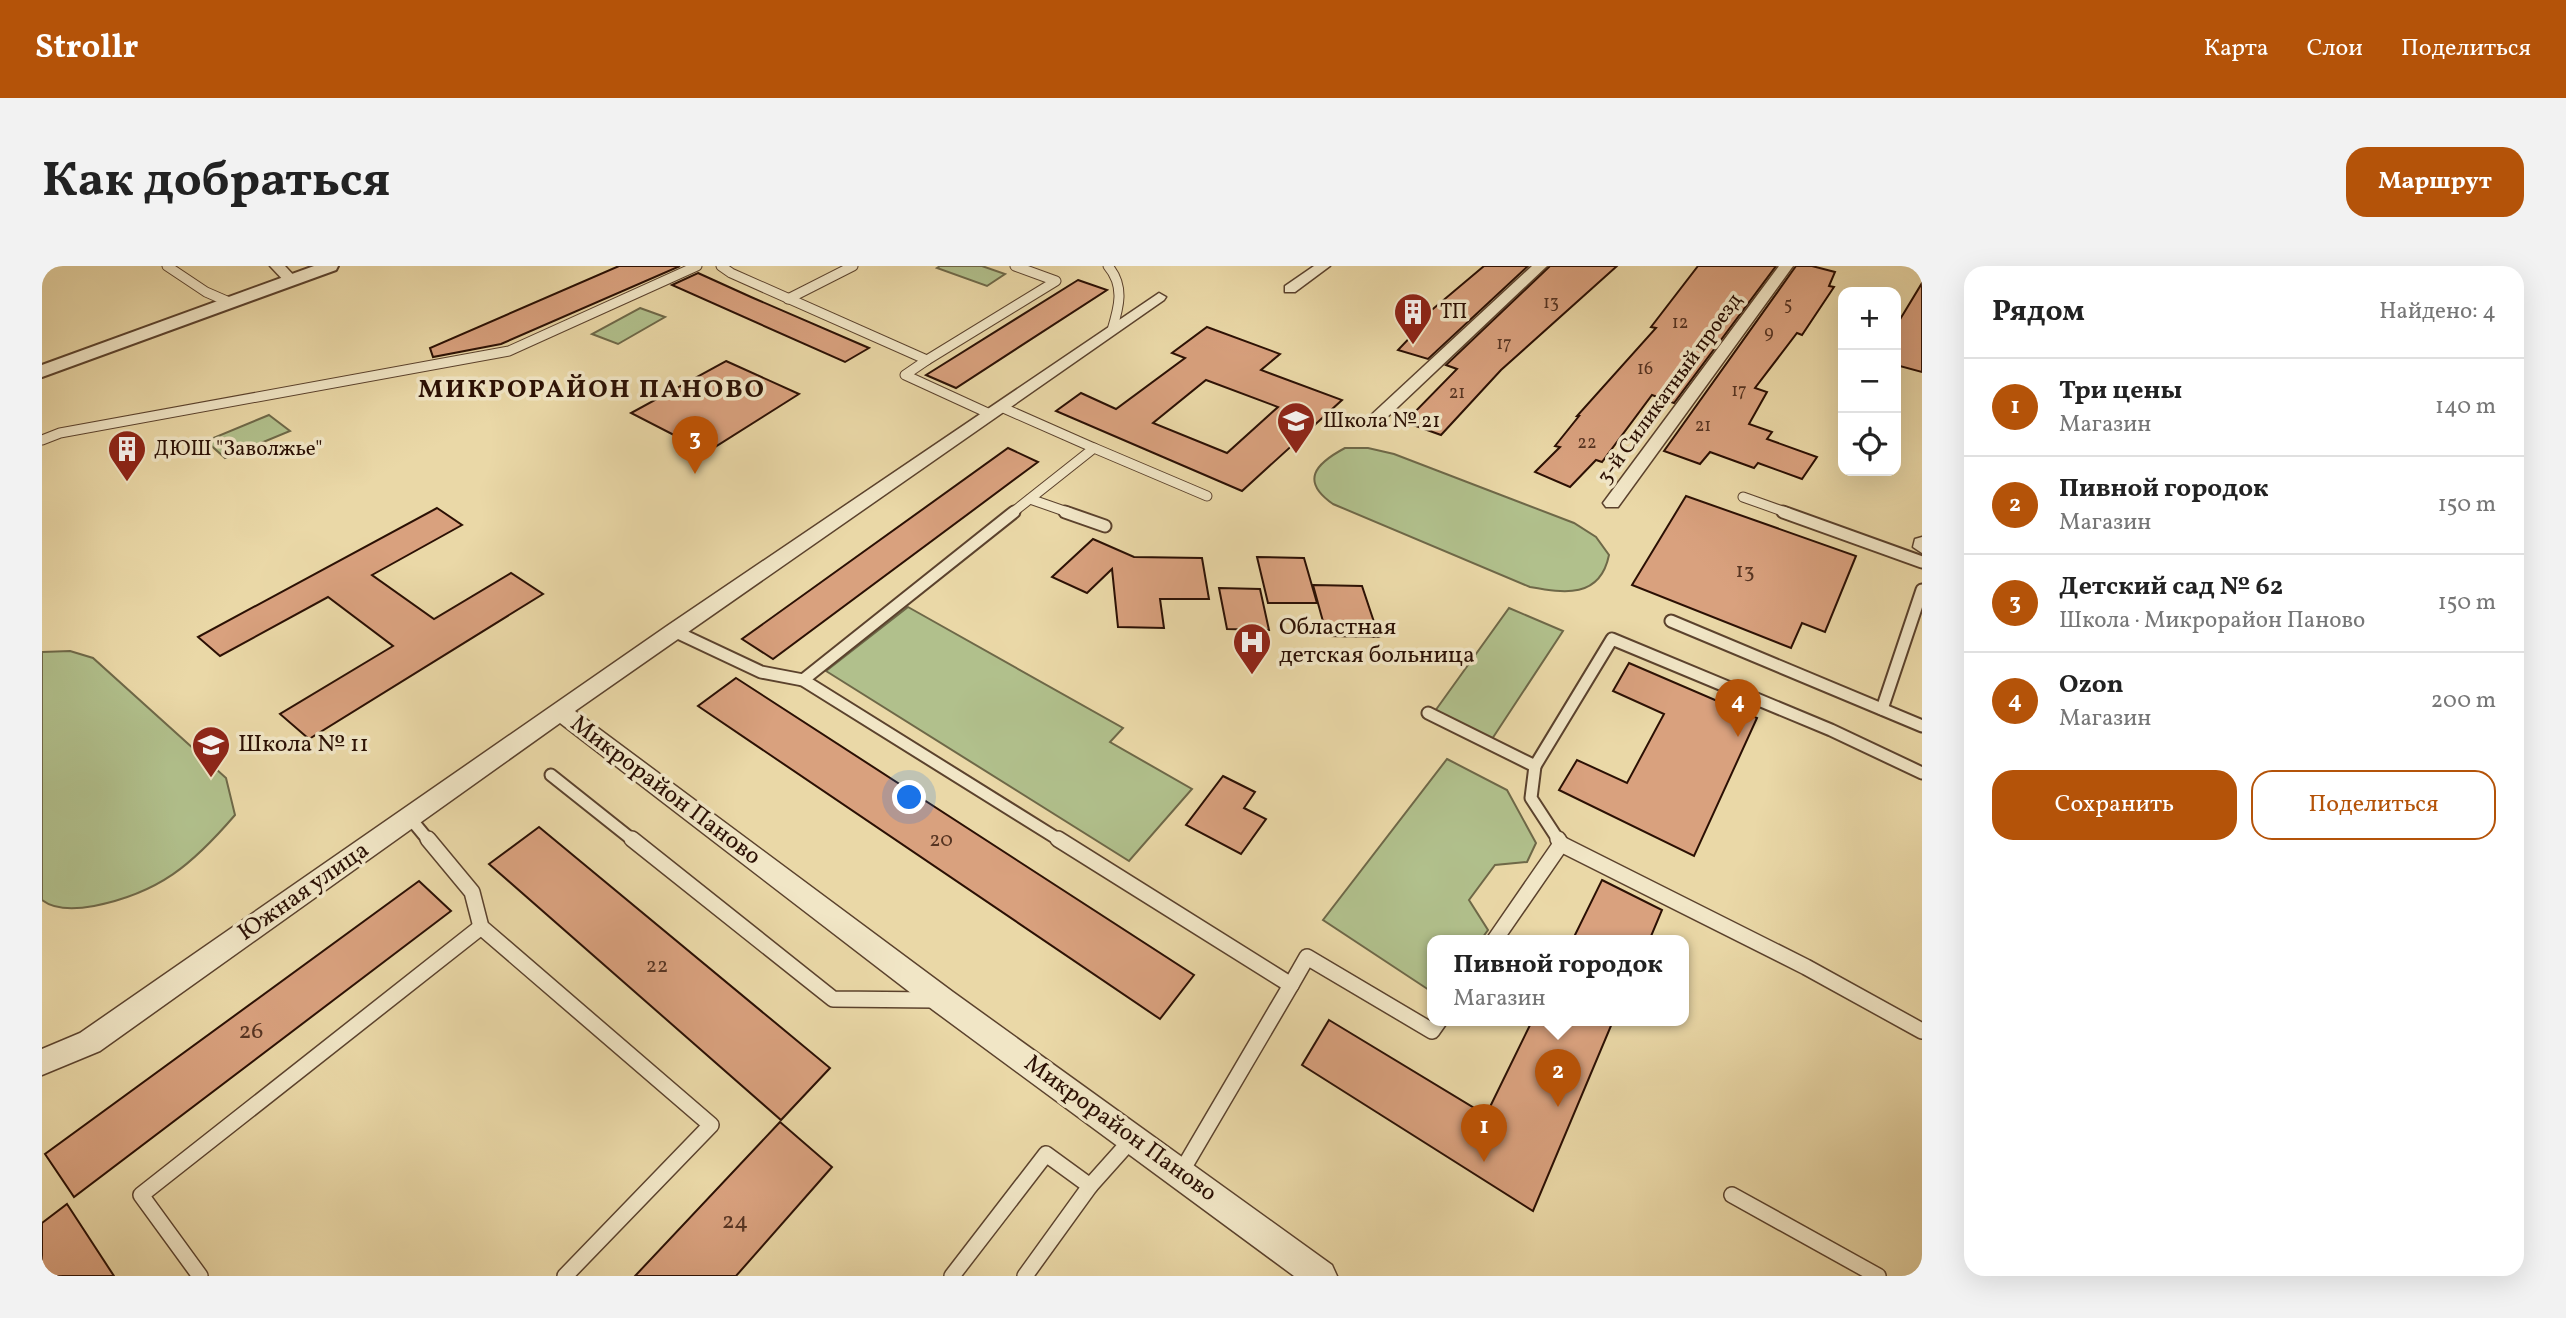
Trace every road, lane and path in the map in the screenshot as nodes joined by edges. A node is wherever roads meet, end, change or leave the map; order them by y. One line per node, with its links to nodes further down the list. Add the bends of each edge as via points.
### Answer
1 (167, 266): 18 (lane)
2 (277, 266): 14 (street)
3 (330, 266): 14 (street)
4 (697, 266): 24 (lane, via 509,351 56,430)
5 (721, 266): 13 (lane)
6 (746, 266): 13 (lane)
7 (853, 266): 17 (lane)
8 (1015, 266): 20 (lane, via 1056,281)
9 (1108, 266): 19 (lane, via 1119,286 1121,303)
10 (1323, 266): 15 (street)
11 (1540, 266): 23 (street)
12 (1786, 266): 29 (street, 3-й Силикатный проезд)
13 (731, 273): 17 (lane)
14 (291, 280): 18 (street)
15 (1290, 289)
16 (1159, 297): 19 (street, Микрорайон Паново)
17 (789, 299): 20 (lane)
18 (229, 302): 21 (street)
19 (1112, 330): 22 (street, Микрорайон Паново)
20 (928, 360): 22 (lane, via 905,376)
21 (42, 371)
22 (995, 410): 25 (lane); 34 (street, Микрорайон Паново)
23 (1375, 420)
24 (42, 440)
25 (1094, 448): 26 (lane); 28 (lane)
26 (1207, 496)
27 (1743, 497): 31 (lane)
28 (1030, 499): 30 (lane); 35 (lane)
29 (1612, 503)
30 (1105, 526)
31 (1922, 562)
32 (1922, 590): 36 (lane)
33 (1671, 621): 36 (lane)
34 (674, 632): 35 (lane, via 761,672); 37 (street, Микрорайон Паново)
35 (803, 680): 47 (lane)
36 (1881, 709): 39 (lane)
37 (561, 712): 43 (street, Южная улица); 48 (street, Микрорайон Паново)
38 (1428, 713): 40 (lane)
39 (1922, 726)
40 (1535, 766): 41 (lane, via 1612,639); 44 (lane, via 1531,798)
41 (1922, 773)
42 (551, 775): 48 (lane, via 833,999)
43 (410, 818): 45 (lane, via 472,892); 51 (street, Южная улица, via 90,1042)
44 (1561, 844): 46 (lane); 50 (lane)
45 (481, 927): 56 (lane, via 141,1195); 57 (lane, via 711,1125)
46 (1498, 935)
47 (1291, 985): 49 (lane, via 1307,957 1432,1031); 53 (lane)
48 (943, 1001): 52 (street, Микрорайон Паново)
49 (1436, 1026)
50 (1922, 1031)
51 (42, 1062)
52 (1132, 1139): 53 (street, Микрорайон Паново); 54 (lane)
53 (1180, 1174): 60 (street, Микрорайон Паново)
54 (1090, 1186): 58 (lane, via 1046,1154); 59 (lane)
55 (1732, 1195): 61 (lane)
56 (200, 1276)
57 (565, 1276)
58 (952, 1276)
59 (1026, 1276)
60 (1321, 1276)
61 (1878, 1276)

